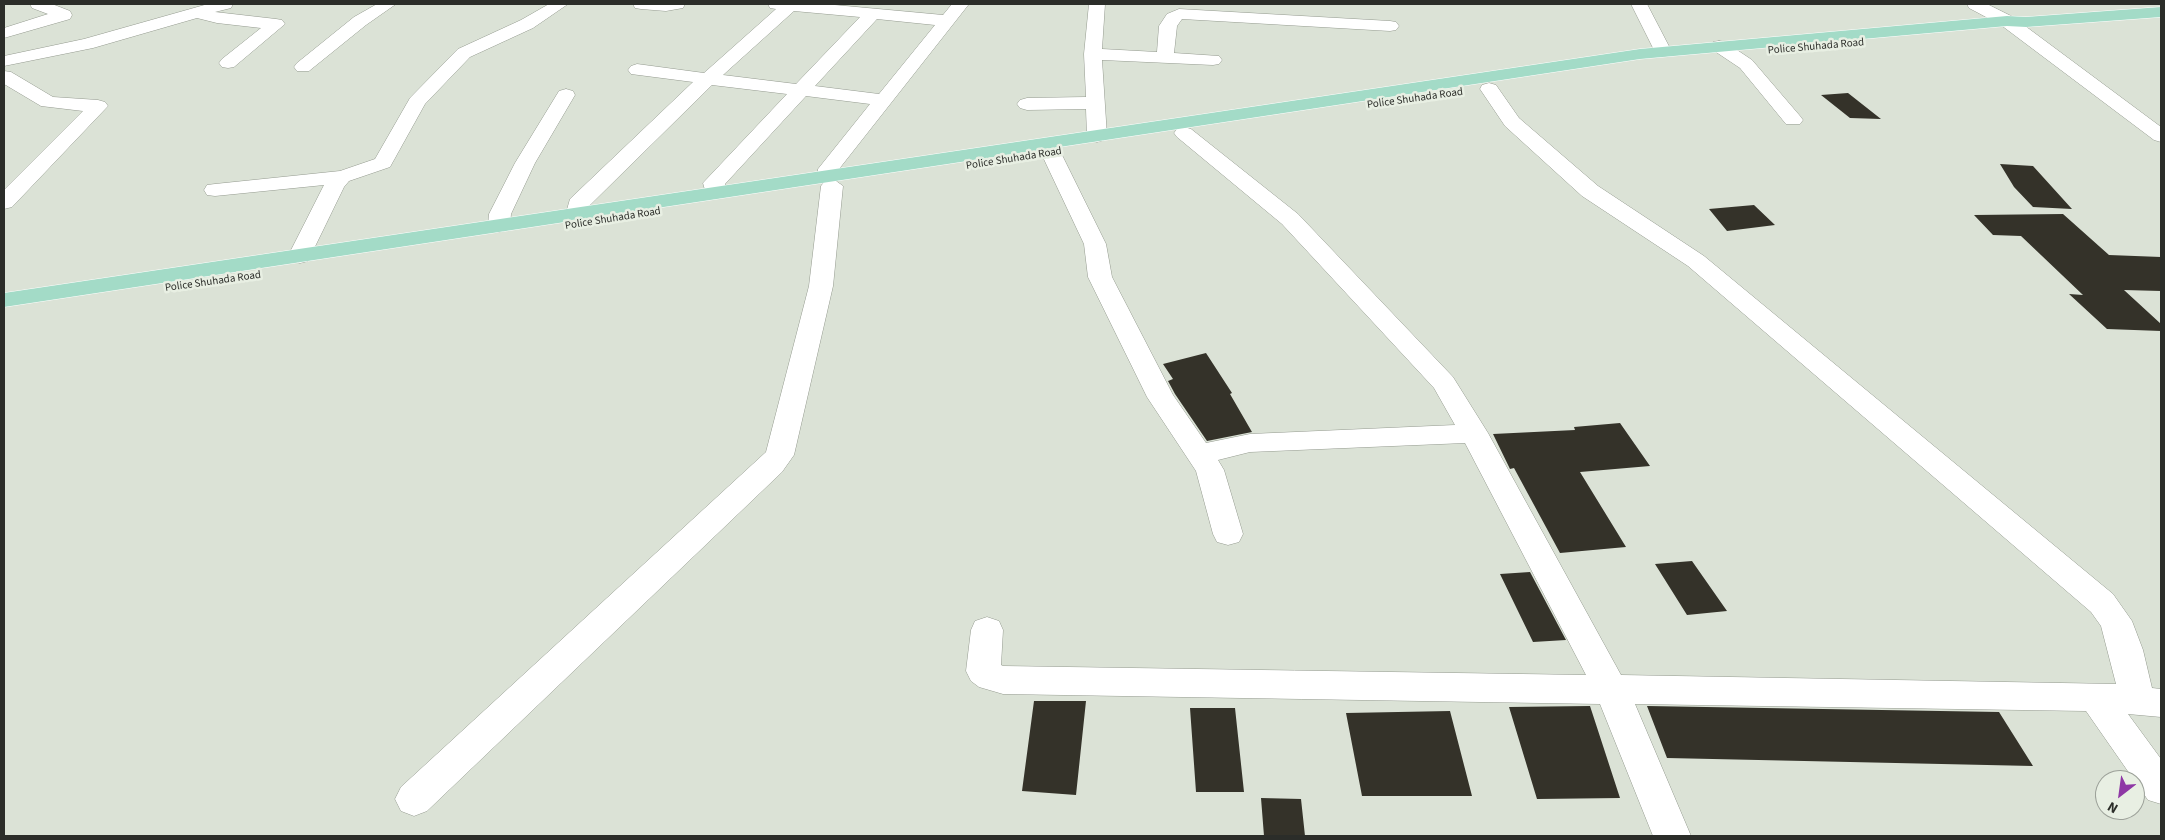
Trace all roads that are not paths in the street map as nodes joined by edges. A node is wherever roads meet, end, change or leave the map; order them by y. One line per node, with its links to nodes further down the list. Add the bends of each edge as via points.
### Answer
1 (38, 4): 18 (street, via 64,15)
2 (224, 4): 13 (street)
3 (388, 4): 26 (street, via 360,21)
4 (560, 4): 43 (street, via 527,24 464,53 417,102 383,163)
5 (641, 4): 6 (street)
6 (677, 4)
7 (784, 4): 14 (street); 29 (street)
8 (960, 4): 15 (street)
9 (1097, 4): 21 (street)
10 (1639, 4): 20 (street)
11 (1975, 4): 16 (street)
12 (2161, 12): 16 (main road, Police Shuhada Road)
13 (199, 13): 24 (street, via 87,44); 25 (street, via 276,24)
14 (873, 14): 15 (street); 31 (street)
15 (947, 21): 33 (street)
16 (2016, 24): 19 (main road, Police Shuhada Road); 40 (street)
17 (1390, 26): 22 (street, via 1179,14 1168,26)
18 (4, 33)
19 (1725, 50): 20 (main road, Police Shuhada Road); 30 (main road, Police Shuhada Road); 37 (street, via 1746,64)
20 (1663, 52): 36 (main road, Police Shuhada Road)
21 (1093, 54): 22 (street); 34 (street)
22 (1165, 58): 23 (street)
23 (1213, 60)
24 (4, 61)
25 (228, 64)
26 (303, 67)
27 (638, 70): 29 (street)
28 (4, 76): 47 (street, via 48,102 98,106)
29 (709, 78): 31 (street); 48 (street, via 578,204)
30 (1489, 89): 36 (main road, Police Shuhada Road); 59 (street, via 1512,122 1590,191 1696,261 2102,604 2116,621)
31 (800, 90): 33 (street); 46 (street, via 714,183)
32 (566, 95): 49 (street, via 525,163 500,214)
33 (883, 100): 44 (street, via 828,169)
34 (1096, 103): 35 (street); 39 (street)
35 (1027, 104)
36 (1324, 107): 38 (main road, Police Shuhada Road); 39 (main road, Police Shuhada Road)
37 (1793, 120)
38 (1184, 133): 41 (main road, Police Shuhada Road); 53 (street, via 1290,219 1444,383)
39 (1096, 136): 42 (main road, Police Shuhada Road)
40 (2161, 136)
41 (1051, 153): 42 (main road, Police Shuhada Road); 54 (street, via 1095,244 1100,277 1160,397)
42 (863, 176): 44 (main road, Police Shuhada Road)
43 (342, 177): 45 (street); 50 (street, via 335,184)
44 (830, 181): 46 (main road, Police Shuhada Road); 52 (main road, Police Shuhada Road); 61 (street, via 821,286 780,455)
45 (215, 190)
46 (715, 192): 48 (main road, Police Shuhada Road)
47 (4, 202)
48 (577, 213): 49 (main road, Police Shuhada Road)
49 (499, 225): 50 (main road, Police Shuhada Road)
50 (300, 256): 51 (main road, Police Shuhada Road)
51 (4, 300)
52 (4, 313)
53 (1474, 432): 54 (street, via 1250,443); 57 (street)
54 (1199, 454): 55 (street, via 1210,470)
55 (1228, 534)
56 (987, 630): 57 (street, via 983,672 1003,680)
57 (1612, 691): 58 (street); 62 (street)
58 (2095, 697): 59 (street); 60 (street)
59 (2149, 701)
60 (2161, 788)
61 (414, 799)
62 (1672, 836)

